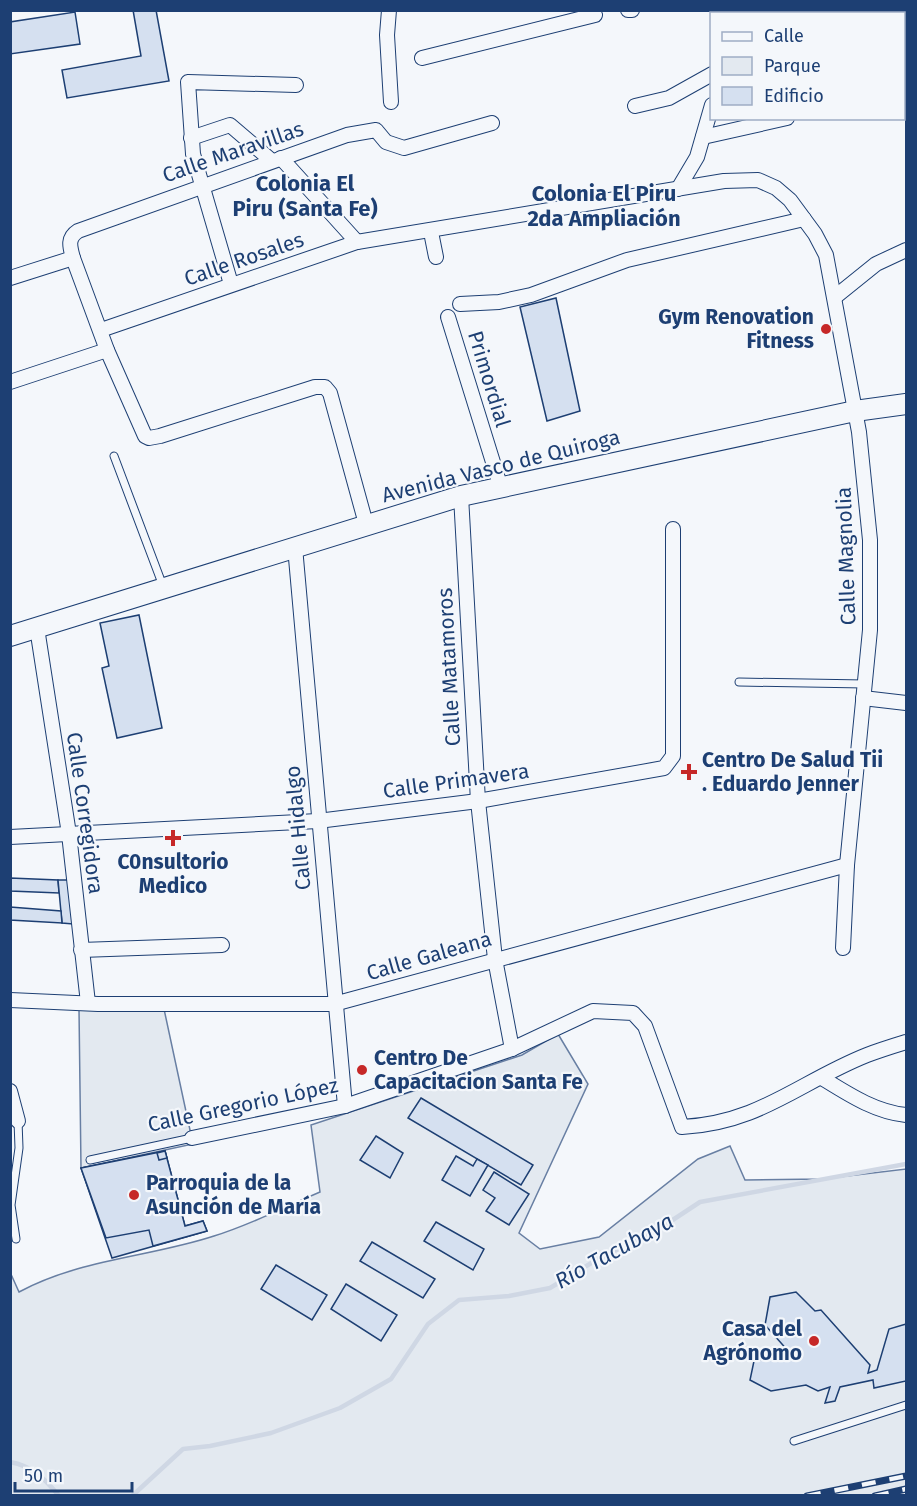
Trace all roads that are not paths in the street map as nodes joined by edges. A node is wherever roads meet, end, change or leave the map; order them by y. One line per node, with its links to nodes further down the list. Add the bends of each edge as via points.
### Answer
1 (389, 10): 6 (street)
2 (595, 15): 3 (street)
3 (422, 58)
4 (710, 75): 7 (street, via 669,98)
5 (296, 86): 12 (street, via 188,82)
6 (391, 102)
7 (635, 106)
8 (710, 109): 11 (street)
9 (778, 120): 11 (street)
10 (492, 123): 13 (street, Calle Maravillas, via 404,148 386,142 376,129)
11 (703, 137): 16 (street, via 697,157)
12 (191, 138): 13 (street, via 230,125); 15 (street)
13 (277, 159): 15 (street, Calle Maravillas); 19 (street)
14 (758, 180): 16 (street, Calle Rosales); 17 (street, Calle Magnolia, via 776,188)
15 (202, 185): 22 (street, Calle Maravillas, via 78,231 70,243); 24 (street)
16 (678, 189): 18 (street, Calle Rosales)
17 (804, 219): 25 (street, Calle Magnolia, via 826,255); 26 (street, via 627,260 531,295)
18 (431, 232): 19 (street, Calle Rosales); 21 (street)
19 (357, 242): 24 (street, Calle Rosales)
20 (906, 250): 25 (street, via 876,264)
21 (436, 257)
22 (73, 258): 23 (street); 28 (street)
23 (10, 278)
24 (231, 284): 28 (street, Calle Rosales)
25 (835, 297): 32 (street, Calle Magnolia)
26 (460, 304)
27 (448, 317): 34 (street, Primordial)
28 (101, 330): 29 (street)
29 (107, 350): 30 (street); 36 (street, via 149,438 325,387 330,393)
30 (10, 382)
31 (906, 404): 32 (main road, Avenida Vasco de Quiroga)
32 (855, 411): 34 (main road, Avenida Vasco de Quiroga); 43 (street, Calle Magnolia, via 870,540 870,630)
33 (114, 456): 39 (lane)
34 (501, 488): 35 (main road, Avenida Vasco de Quiroga)
35 (460, 496): 36 (main road, Avenida Vasco de Quiroga); 45 (street, Calle Matamoros)
36 (366, 524): 38 (main road, Avenida Vasco de Quiroga)
37 (674, 529): 45 (street, Calle Primavera, via 673,756 664,768 648,772)
38 (295, 547): 39 (main road, Avenida Vasco de Quiroga); 46 (street, Calle Hidalgo)
39 (164, 588): 40 (main road, Avenida Vasco de Quiroga)
40 (37, 628): 41 (main road, Avenida Vasco de Quiroga); 47 (street, Calle Corregidora)
41 (10, 636)
42 (739, 682): 43 (lane)
43 (864, 691): 44 (street); 49 (street, Calle Magnolia)
44 (906, 703)
45 (478, 801): 46 (street, Calle Primavera); 53 (street, Calle Matamoros)
46 (318, 821): 47 (street, Calle Primavera); 56 (street, Calle Hidalgo)
47 (69, 834): 48 (street, Calle Primavera); 52 (street, Calle Corregidora)
48 (10, 837)
49 (848, 865): 51 (street, Calle Magnolia); 53 (street, Calle Galeana)
50 (222, 945): 52 (street)
51 (843, 948)
52 (81, 950): 55 (street, Calle Corregidora)
53 (495, 959): 56 (street, Calle Galeana); 58 (street, Calle Matamoros)
54 (10, 1000): 55 (street, Calle Galeana)
55 (88, 1003): 56 (street, Calle Galeana)
56 (334, 1004): 61 (street, Calle Hidalgo)
57 (906, 1042): 59 (street, Calle Gregorio López, via 866,1055)
58 (512, 1049): 59 (street, Calle Gregorio López, via 593,1011 633,1013 645,1026 682,1127 709,1126 753,1113); 61 (street, Calle Gregorio López)
59 (822, 1078): 62 (street, via 855,1099)
60 (10, 1091): 63 (street)
61 (345, 1106): 64 (street, Calle Gregorio López)
62 (906, 1115)
63 (18, 1121): 66 (lane, via 19,1148 11,1205)
64 (192, 1138): 65 (lane, Calle Gregorio López)
65 (90, 1160)
66 (16, 1239)
67 (906, 1405): 68 (lane)
68 (794, 1441)

